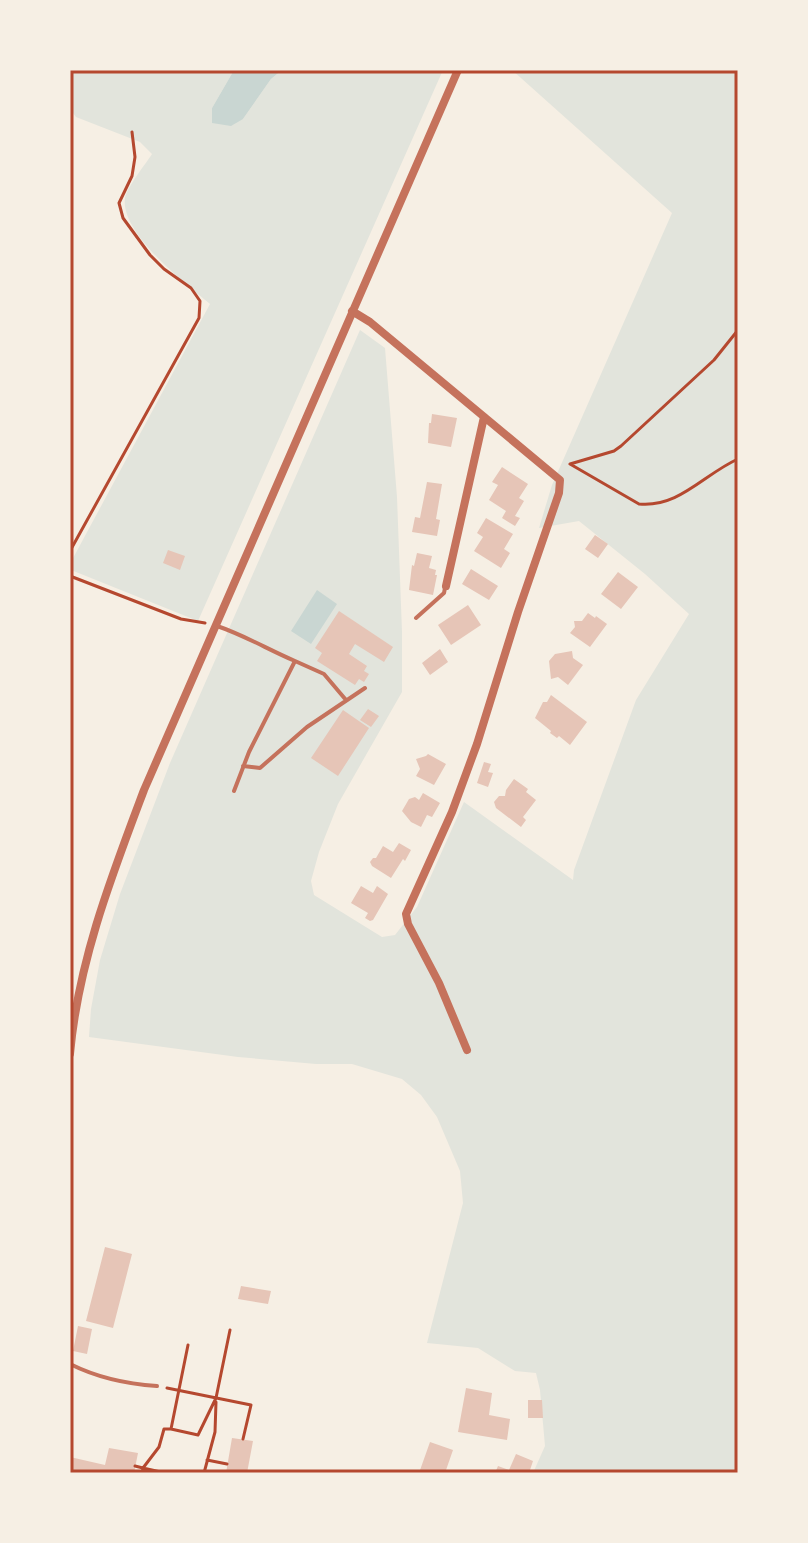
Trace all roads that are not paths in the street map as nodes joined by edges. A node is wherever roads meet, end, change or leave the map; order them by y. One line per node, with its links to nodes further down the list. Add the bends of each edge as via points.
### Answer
1 (458, 70): 2 (street)
2 (352, 311): 3 (street); 6 (street)
3 (484, 417): 4 (street); 12 (street, via 556,475 560,485 477,744 406,914)
4 (446, 586): 5 (lane)
5 (416, 618)
6 (215, 625): 7 (lane); 13 (street, via 110,881 83,976)
7 (295, 661): 9 (lane, via 324,674); 10 (lane)
8 (365, 688): 9 (lane)
9 (346, 700): 10 (lane, via 260,768)
10 (243, 766): 11 (lane)
11 (234, 791)
12 (467, 1050)
13 (70, 1054)
14 (70, 1364): 15 (lane, via 102,1379)
15 (157, 1386)

